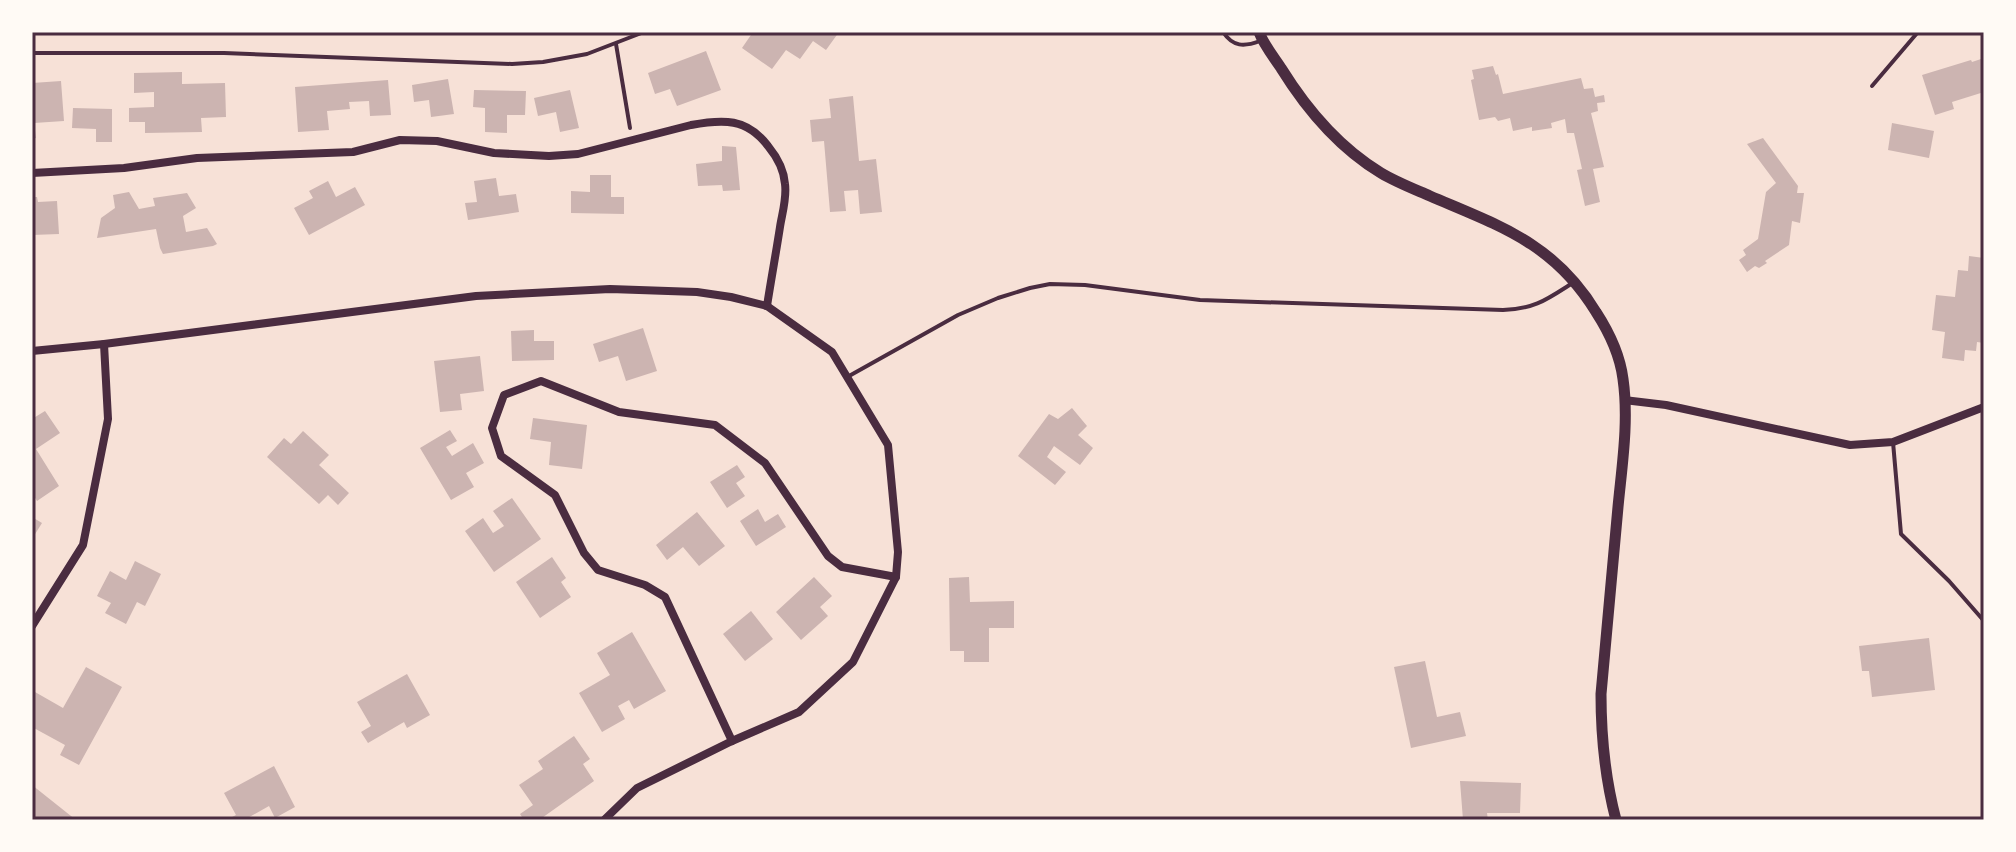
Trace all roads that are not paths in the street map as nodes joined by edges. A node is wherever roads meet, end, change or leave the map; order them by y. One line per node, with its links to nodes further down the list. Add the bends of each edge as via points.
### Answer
1 (1223, 32): 3 (lane, via 1240,45)
2 (1918, 32): 4 (lane)
3 (1260, 36): 6 (street, via 1307,106 1344,146 1383,174 1512,233 1550,256)
4 (1872, 86)
5 (32, 173): 7 (street, via 197,158 353,152 400,140 437,141 494,153 578,154 709,122 729,122 761,136 775,154 785,185)
6 (1575, 282): 10 (lane, via 1522,310 1200,300 1050,284 958,315); 11 (street, via 1610,337)
7 (767, 306): 8 (street, via 720,295 656,290 476,296); 10 (street, via 832,352)
8 (104, 344): 9 (street); 16 (street, via 108,419 83,545)
9 (32, 351)
10 (847, 377): 14 (street, via 888,445)
11 (1624, 400): 13 (street, via 1850,445); 19 (street, via 1601,694 1603,758)
12 (1984, 407): 13 (street)
13 (1893, 442): 15 (lane, via 1901,534)
14 (896, 577): 17 (street, via 853,662 799,712); 17 (street, via 842,567 828,556 765,463 715,425 619,412 541,381 504,395 492,428 501,456 555,495 598,570 665,597)
15 (1984, 621)
16 (32, 626)
17 (732, 741): 18 (street, via 637,788)
18 (604, 820)
19 (1616, 820)

